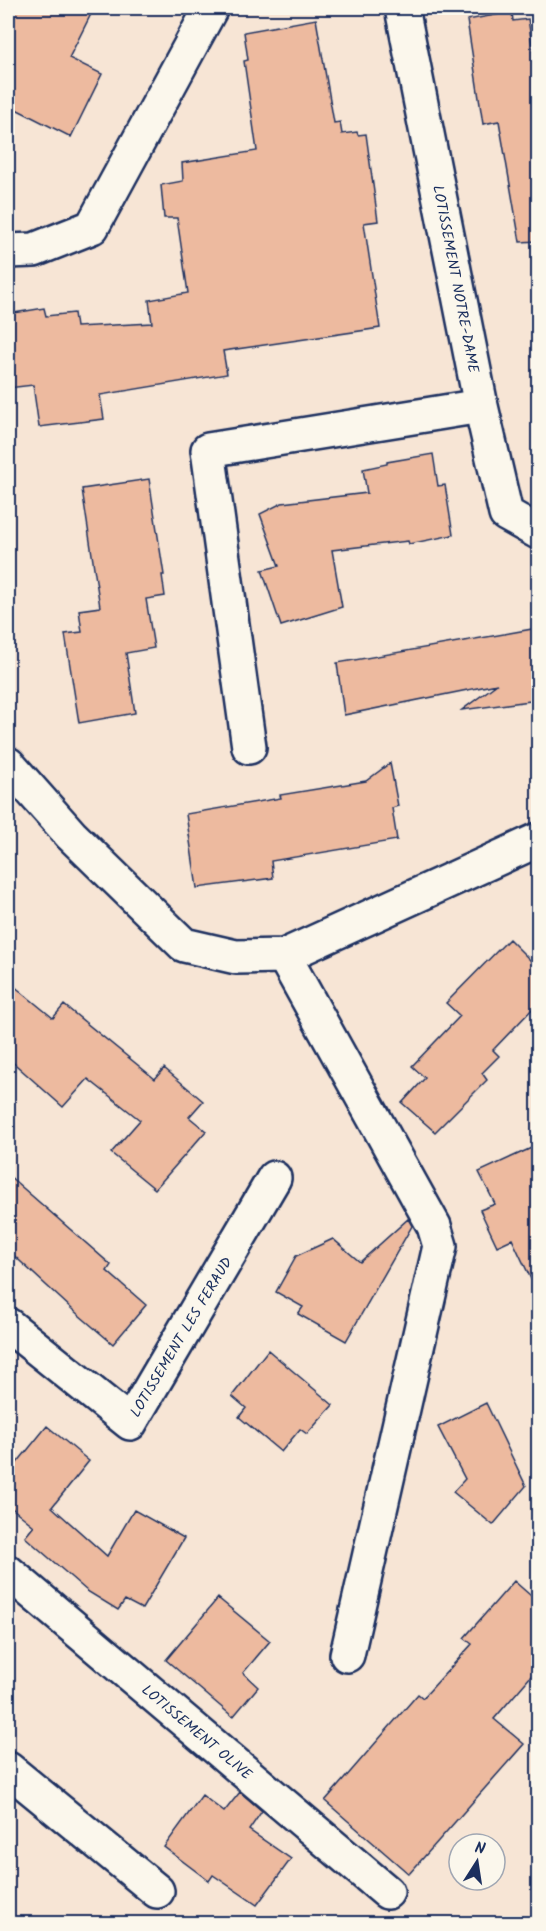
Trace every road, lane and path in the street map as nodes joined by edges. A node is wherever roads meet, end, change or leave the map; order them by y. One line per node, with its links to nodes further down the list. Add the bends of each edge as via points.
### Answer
1 (211, 8): 3 (street, via 92,227 34,250)
2 (402, 8): 4 (street, LOTISSEMENT NOTRE-DAME)
3 (8, 251)
4 (481, 406): 5 (street, LOTISSEMENT NOTRE-DAME, via 506,514); 6 (street, via 208,450)
5 (538, 532)
6 (249, 747)
7 (8, 764): 9 (street, via 71,835 184,945 236,957)
8 (538, 840): 9 (street)
9 (284, 956): 13 (street, via 434,1226 440,1246)
10 (274, 1178): 11 (street, LOTISSEMENT LES FERAUD, via 130,1423)
11 (8, 1325)
12 (8, 1572): 16 (street, LOTISSEMENT OLIVE)
13 (347, 1655)
14 (8, 1769): 15 (street)
15 (157, 1891)
16 (387, 1892)

